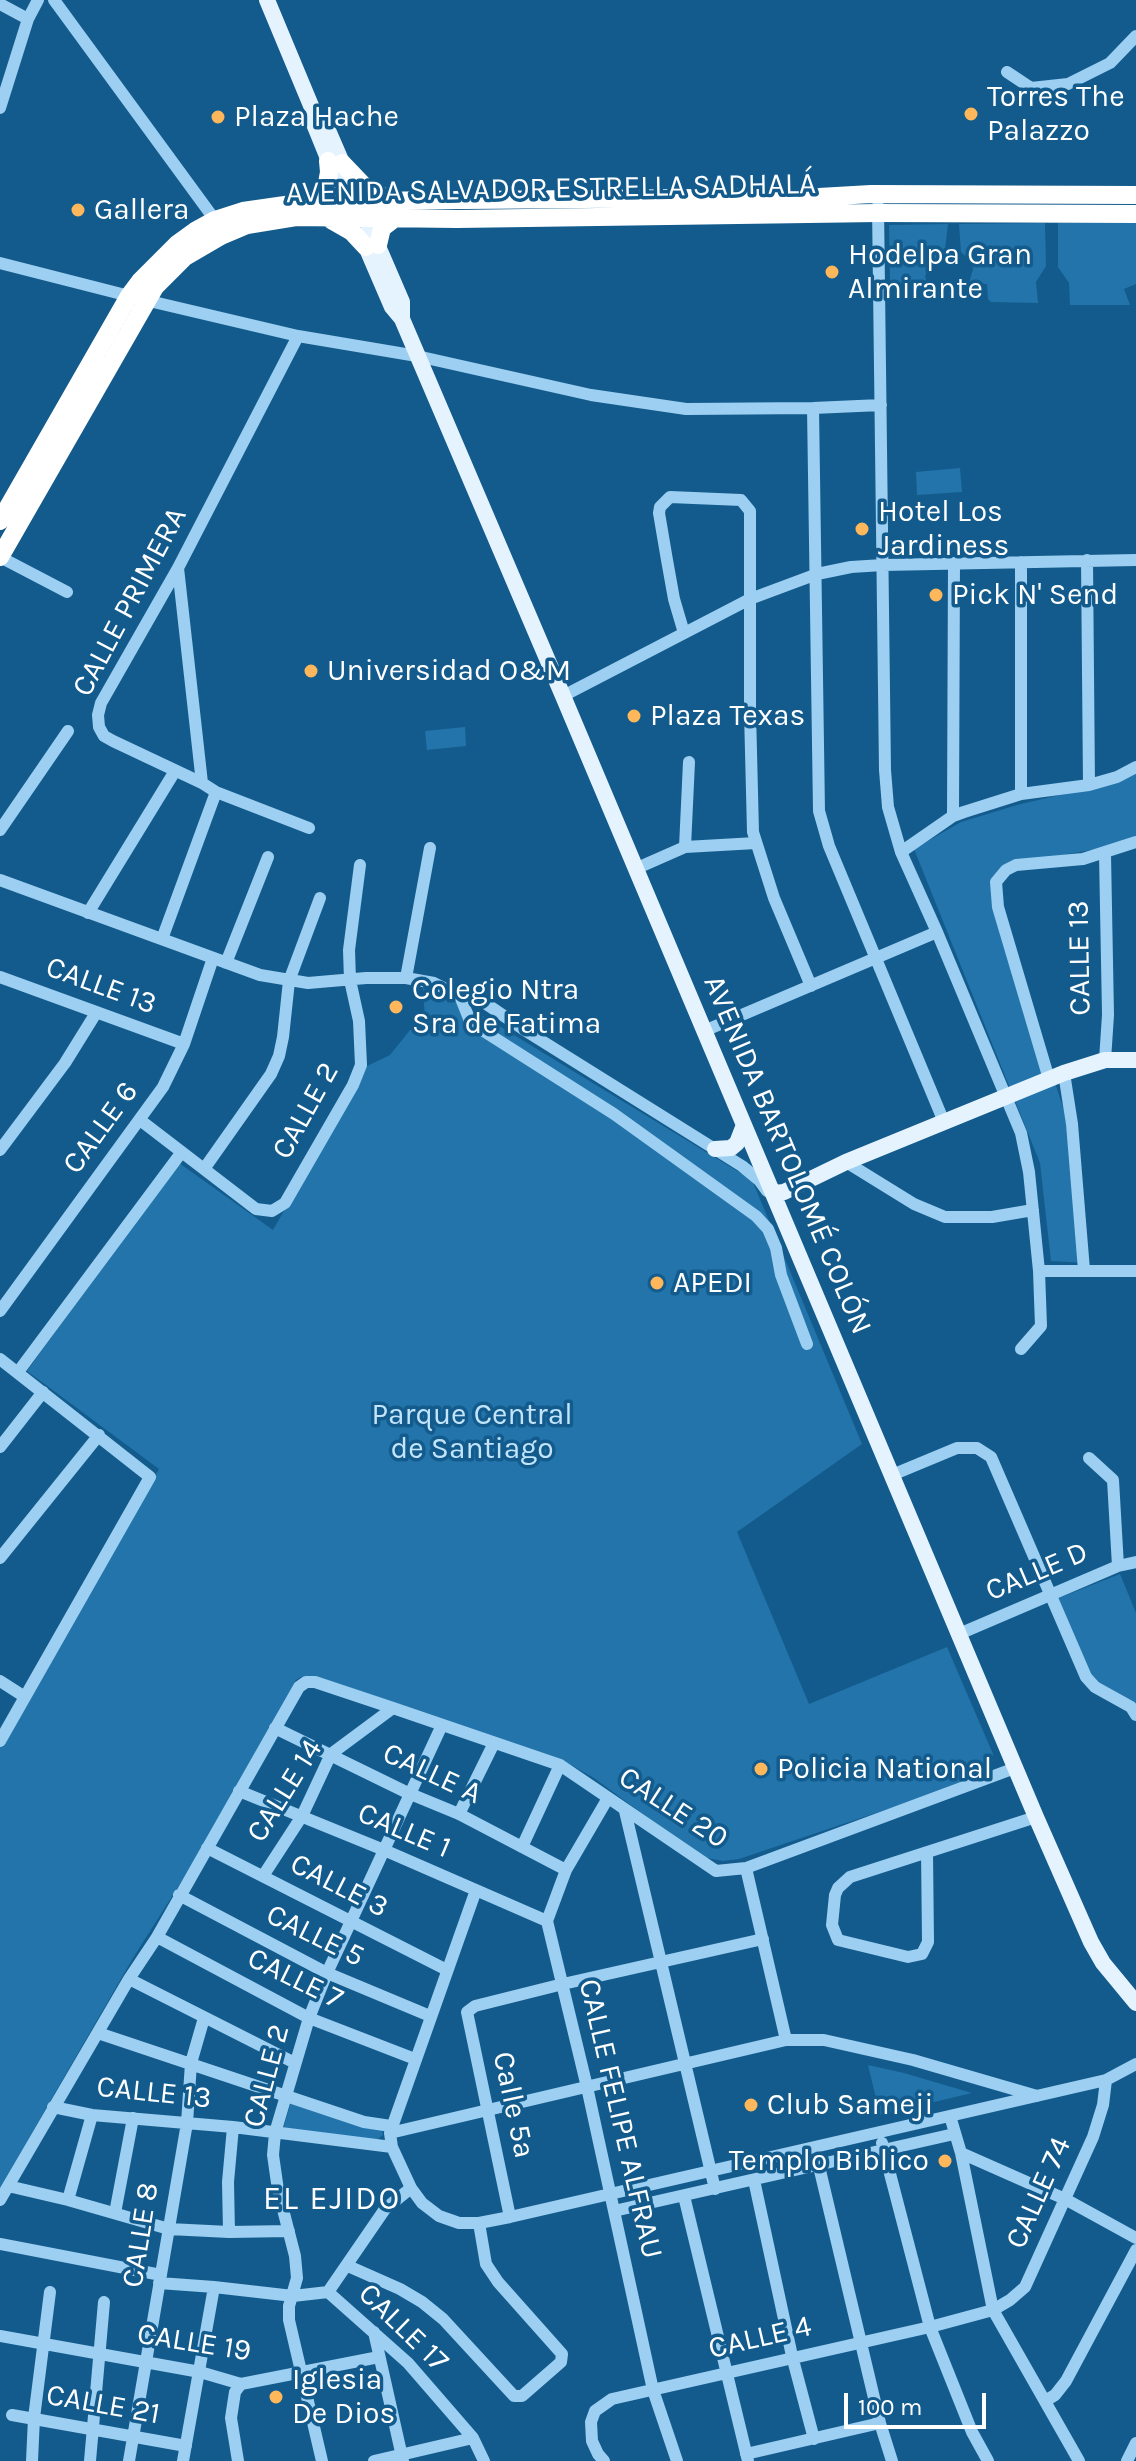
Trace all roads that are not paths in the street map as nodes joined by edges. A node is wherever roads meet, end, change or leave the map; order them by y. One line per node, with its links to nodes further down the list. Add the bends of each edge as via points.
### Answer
1 (38, 0): 5 (street)
2 (54, 0): 17 (street)
3 (267, 0): 10 (main road, AVENIDA BARTOLOMÉ COLÓN, via 314,124)
4 (0, 4): 5 (street)
5 (28, 19): 8 (street)
6 (1136, 36): 7 (street, via 1110,63 1068,84 1031,88)
7 (1007, 72)
8 (4, 76): 9 (street)
9 (0, 108)
10 (335, 162): 13 (main road, AVENIDA BARTOLOMÉ COLÓN); 14 (highway); 15 (highway)
11 (1136, 195): 12 (highway, AVENIDA SALVADOR ESTRELLA SADHALÁ)
12 (878, 204): 14 (highway, AVENIDA SALVADOR ESTRELLA SADHALÁ); 16 (highway, AVENIDA SALVADOR ESTRELLA SADHALÁ); 23 (street)
13 (356, 209): 14 (highway, AVENIDA SALVADOR ESTRELLA SADHALÁ); 15 (highway, AVENIDA SALVADOR ESTRELLA SADHALÁ); 18 (main road, AVENIDA BARTOLOMÉ COLÓN)
14 (394, 209): 18 (highway)
15 (311, 210): 17 (highway, AVENIDA SALVADOR ESTRELLA SADHALÁ, via 258,208); 18 (highway); 20 (highway, AVENIDA SALVADOR ESTRELLA SADHALÁ, via 221,236 185,257)
16 (1136, 214)
17 (215, 220): 20 (highway, AVENIDA SALVADOR ESTRELLA SADHALÁ, via 157,262)
18 (372, 246): 22 (main road, AVENIDA BARTOLOMÉ COLÓN, via 392,307)
19 (0, 263): 20 (street)
20 (137, 298): 21 (street); 25 (highway, AVENIDA SALVADOR ESTRELLA SADHALÁ); 26 (highway, AVENIDA SALVADOR ESTRELLA SADHALÁ)
21 (298, 336): 22 (street); 32 (street, CALLE PRIMERA)
22 (417, 356): 24 (street, via 665,407); 37 (main road, AVENIDA BARTOLOMÉ COLÓN)
23 (881, 405): 24 (street); 31 (street)
24 (813, 408): 33 (street)
25 (0, 521)
26 (0, 557): 34 (street)
27 (1087, 560): 28 (street); 29 (street); 43 (street)
28 (1136, 560)
29 (1021, 562): 30 (street); 45 (street)
30 (954, 563): 31 (street); 46 (street)
31 (883, 565): 33 (street); 53 (street, via 885,770 888,807)
32 (178, 568): 41 (street, CALLE PRIMERA, via 98,715 104,736); 42 (street)
33 (817, 574): 35 (street); 64 (street, via 819,811)
34 (67, 592)
35 (750, 599): 36 (street); 36 (street, via 746,503 670,497 659,513); 50 (street, via 751,812)
36 (684, 633): 37 (street)
37 (563, 696): 57 (main road, AVENIDA BARTOLOMÉ COLÓN)
38 (68, 731): 48 (street)
39 (689, 762): 51 (street)
40 (1136, 767): 43 (street)
41 (175, 771): 42 (street, CALLE PRIMERA); 60 (street)
42 (202, 783): 44 (street, CALLE PRIMERA)
43 (1089, 785): 45 (street)
44 (216, 792): 47 (street, CALLE PRIMERA); 62 (street)
45 (1021, 794): 46 (street)
46 (953, 816): 53 (street)
47 (309, 828)
48 (0, 830)
49 (1136, 842): 54 (street)
50 (756, 843): 51 (street); 70 (street)
51 (685, 847): 57 (street)
52 (430, 848): 67 (street)
53 (901, 852): 61 (street)
54 (1105, 854): 76 (street, CALLE 13); 78 (street, via 1016,865 996,882 998,907)
55 (268, 857): 65 (street)
56 (360, 865): 68 (street, CALLE 2, via 350,928)
57 (635, 869): 74 (main road, AVENIDA BARTOLOMÉ COLÓN)
58 (0, 880): 60 (street)
59 (320, 898): 69 (street)
60 (88, 913): 62 (street)
61 (937, 932): 64 (street); 79 (street)
62 (162, 939): 63 (street)
63 (213, 958): 65 (street); 75 (street, CALLE 6)
64 (876, 958): 70 (street); 82 (street)
65 (226, 963): 69 (street)
66 (4, 978): 71 (street); 73 (street, CALLE 13)
67 (406, 978): 68 (street); 72 (street, via 434,983)
68 (350, 980): 69 (street); 89 (street, CALLE 2, via 362,1055 358,1075 285,1203 272,1211 256,1209)
69 (289, 981): 89 (street, via 283,1037 271,1074)
70 (811, 986): 74 (street)
71 (0, 993)
72 (460, 996): 80 (street, via 479,999); 83 (street, via 470,1021)
73 (96, 1013): 75 (street, CALLE 13); 86 (street)
74 (704, 1031): 84 (main road, AVENIDA BARTOLOMÉ COLÓN)
75 (184, 1044): 81 (street, CALLE 6)
76 (1105, 1060): 77 (main road); 78 (main road)
77 (1136, 1060)
78 (1057, 1076): 79 (main road); 94 (street, via 1072,1124)
79 (1006, 1096): 82 (main road); 91 (street, via 1021,1133)
80 (643, 1104): 83 (street); 85 (street)
81 (140, 1120): 87 (street); 97 (street, CALLE 6)
82 (944, 1122): 88 (main road)
83 (629, 1124): 93 (street, via 756,1216)
84 (744, 1125): 85 (main road, via 731,1148); 90 (main road, AVENIDA BARTOLOMÉ COLÓN)
85 (715, 1149): 90 (street)
86 (0, 1150)
87 (181, 1153): 89 (street); 101 (street)
88 (846, 1162): 90 (main road); 91 (street, via 945,1217)
89 (204, 1169)
90 (774, 1193): 92 (main road, AVENIDA BARTOLOMÉ COLÓN)
91 (1033, 1210): 95 (street)
92 (791, 1236): 93 (street); 106 (main road, AVENIDA BARTOLOMÉ COLÓN)
93 (778, 1253): 98 (street)
94 (1084, 1270): 95 (street); 96 (street)
95 (1039, 1271): 99 (street, via 1041,1326)
96 (1136, 1271)
97 (0, 1311)
98 (807, 1344)
99 (1021, 1349)
100 (0, 1359): 101 (street)
101 (18, 1372): 102 (street)
102 (43, 1392): 103 (street); 104 (street)
103 (99, 1435): 107 (street); 113 (street, via 150,1477)
104 (0, 1447)
105 (1089, 1458): 109 (street, via 1113,1480)
106 (892, 1475): 110 (street, via 957,1448 984,1450 997,1467); 111 (main road, AVENIDA BARTOLOMÉ COLÓN)
107 (0, 1558)
108 (1136, 1562): 109 (street, CALLE D)
109 (1118, 1566): 110 (street, CALLE D)
110 (1051, 1595): 111 (street, CALLE D); 115 (street, via 1090,1683)
111 (959, 1634): 122 (main road, AVENIDA BARTOLOMÉ COLÓN)
112 (0, 1681): 113 (street)
113 (25, 1697): 118 (street)
114 (393, 1708): 116 (street, CALLE 20); 117 (street, CALLE 20, via 306,1682); 120 (street, CALLE 14)
115 (1136, 1715)
116 (442, 1725): 119 (street, CALLE 20); 124 (street, CALLE 2)
117 (275, 1728): 120 (street, CALLE A); 123 (street)
118 (0, 1741)
119 (494, 1743): 121 (street, CALLE 20); 127 (street)
120 (331, 1754): 124 (street, CALLE A); 128 (street, CALLE 14)
121 (560, 1765): 125 (street, CALLE 20); 130 (street)
122 (1015, 1768): 129 (main road, AVENIDA BARTOLOMÉ COLÓN); 134 (street, CALLE 20)
123 (239, 1791): 128 (street, CALLE 1); 131 (street)
124 (408, 1793): 127 (street, CALLE A); 132 (street, CALLE 2)
125 (608, 1798): 126 (street, CALLE 20); 135 (street)
126 (625, 1811): 134 (street, CALLE 20, via 716,1871); 143 (street)
127 (459, 1814): 130 (street, CALLE A)
128 (302, 1816): 132 (street, CALLE 1); 136 (street, CALLE 14)
129 (1036, 1817): 133 (street); 148 (main road, AVENIDA BARTOLOMÉ COLÓN, via 1091,1942)
130 (522, 1847): 135 (street, CALLE A)
131 (207, 1848): 136 (street, CALLE 3); 138 (street)
132 (384, 1850): 137 (street, CALLE 1); 139 (street, CALLE 2)
133 (927, 1852): 133 (street, via 928,1942 922,1954 908,1957 838,1940 832,1925 835,1895 843,1882)
134 (746, 1868): 142 (street)
135 (566, 1870): 140 (street)
136 (263, 1876): 139 (street, CALLE 3)
137 (476, 1890): 140 (street, CALLE 1); 144 (street)
138 (179, 1895): 141 (street); 145 (street, CALLE 5)
139 (351, 1921): 144 (street, CALLE 3); 145 (street, CALLE 2)
140 (547, 1921): 147 (street, CALLE FELIPE ALFRAU)
141 (157, 1937): 146 (street); 151 (street, CALLE 7)
142 (763, 1939): 143 (street); 153 (street)
143 (661, 1963): 147 (street); 157 (street)
144 (447, 1970): 149 (street)
145 (327, 1973): 149 (street, CALLE 5); 151 (street, CALLE 2)
146 (129, 1979): 150 (street); 152 (street)
147 (563, 1984): 160 (street, CALLE FELIPE ALFRAU); 164 (street, Calle 5ª, via 467,2012)
148 (1136, 2003)
149 (430, 2016): 154 (street)
150 (204, 2018): 155 (street, CALLE 8); 156 (street)
151 (309, 2018): 154 (street, CALLE 7); 156 (street, CALLE 2)
152 (98, 2033): 155 (street); 163 (street)
153 (786, 2040): 157 (street); 162 (street, via 824,2040 898,2056)
154 (415, 2059): 170 (street)
155 (191, 2063): 161 (street); 168 (street, CALLE 8)
156 (295, 2063): 161 (street, CALLE 2)
157 (685, 2064): 160 (street); 179 (street)
158 (1136, 2064): 159 (street)
159 (1106, 2080): 162 (street); 186 (street, CALLE 74, via 1093,2137)
160 (587, 2087): 164 (street); 184 (street, CALLE FELIPE ALFRAU)
161 (286, 2095): 170 (street); 171 (street, CALLE 2)
162 (1037, 2096): 166 (street)
163 (53, 2107): 165 (street, CALLE 13); 181 (street)
164 (487, 2110): 170 (street); 191 (street, Calle 5ª)
165 (92, 2115): 167 (street, CALLE 13); 188 (street)
166 (950, 2116): 172 (street); 173 (street)
167 (133, 2118): 168 (street, CALLE 13); 190 (street)
168 (187, 2123): 169 (street, CALLE 13); 193 (street, CALLE 8)
169 (233, 2127): 171 (street, CALLE 13); 195 (street)
170 (390, 2130): 174 (street)
171 (275, 2133): 174 (street, CALLE 13); 194 (street, CALLE 2, via 273,2155)
172 (879, 2133): 175 (street); 176 (street)
173 (954, 2134): 176 (street); 177 (street)
174 (392, 2147): 182 (street)
175 (815, 2148): 178 (street); 179 (street)
176 (885, 2150): 178 (street); 207 (street)
177 (961, 2153): 186 (street); 206 (street)
178 (819, 2165): 180 (street); 210 (street)
179 (711, 2171): 183 (street); 184 (street)
180 (754, 2180): 183 (street); 213 (street)
181 (8, 2186): 187 (street); 188 (street)
182 (411, 2188): 192 (street, via 439,2216); 199 (street, via 385,2209)
183 (715, 2189): 185 (street)
184 (610, 2195): 189 (street, CALLE FELIPE ALFRAU); 191 (street)
185 (684, 2196): 189 (street); 218 (street)
186 (1065, 2199): 196 (street); 206 (street, CALLE 74, via 1025,2287)
187 (0, 2200)
188 (68, 2200): 190 (street)
189 (614, 2211): 220 (street, CALLE FELIPE ALFRAU)
190 (115, 2213): 193 (street)
191 (510, 2217): 192 (street)
192 (479, 2223): 199 (street, via 486,2264 562,2354 561,2362 522,2396 514,2396 422,2302)
193 (169, 2229): 195 (street); 200 (street, CALLE 8)
194 (289, 2231): 195 (street); 204 (street, CALLE 2, via 297,2278)
195 (229, 2232)
196 (1136, 2238)
197 (0, 2244): 200 (street, CALLE 17)
198 (1136, 2250): 221 (street, via 1066,2381)
199 (348, 2266): 203 (street)
200 (160, 2279): 201 (street, CALLE 17); 215 (street, CALLE 8)
201 (214, 2287): 204 (street, CALLE 17); 216 (street)
202 (50, 2292): 211 (street)
203 (328, 2292): 204 (street, CALLE 17); 208 (street, CALLE 17)
204 (293, 2296): 217 (street, CALLE 2, via 289,2320)
205 (104, 2302): 212 (street)
206 (993, 2310): 207 (street, CALLE 4); 221 (street)
207 (930, 2327): 210 (street, CALLE 4); 244 (street)
208 (374, 2331): 214 (street); 227 (street, CALLE 17)
209 (0, 2336): 211 (street, CALLE 19)
210 (862, 2341): 213 (street, CALLE 4); 224 (street)
211 (42, 2343): 212 (street, CALLE 19); 223 (street)
212 (100, 2354): 215 (street, CALLE 19); 225 (street)
213 (792, 2356): 218 (street, CALLE 4); 228 (street)
214 (379, 2357): 217 (street, CALLE 19); 232 (street)
215 (147, 2362): 216 (street, CALLE 19); 226 (street, CALLE 8)
216 (200, 2372): 219 (street, CALLE 19); 230 (street)
217 (301, 2373): 219 (street, CALLE 19); 238 (street, CALLE 2)
218 (726, 2373): 220 (street, CALLE 4); 231 (street)
219 (241, 2384): 237 (street, via 231,2418)
220 (653, 2390): 241 (street, CALLE 4, via 612,2399 595,2411 592,2441); 242 (street, CALLE FELIPE ALFRAU)
221 (1045, 2401): 245 (street)
222 (12, 2415): 223 (street, CALLE 21)
223 (34, 2418): 225 (street, CALLE 21); 233 (street)
224 (880, 2423): 228 (street); 243 (street)
225 (93, 2429): 226 (street, CALLE 21); 234 (street)
226 (135, 2436): 230 (street, CALLE 21); 235 (street, CALLE 8)
227 (473, 2438): 232 (street); 240 (street, CALLE 17)
228 (814, 2439): 231 (street)
229 (1136, 2443): 246 (street)
230 (186, 2446): 236 (street)
231 (747, 2457)
232 (402, 2458): 239 (street)
233 (32, 2461)
234 (90, 2461)
235 (129, 2461)
236 (183, 2461)
237 (238, 2461)
238 (322, 2461)
239 (374, 2461)
240 (484, 2461)
241 (604, 2461)
242 (677, 2461)
243 (892, 2461)
244 (988, 2461)
245 (1079, 2461)
246 (1127, 2461)

